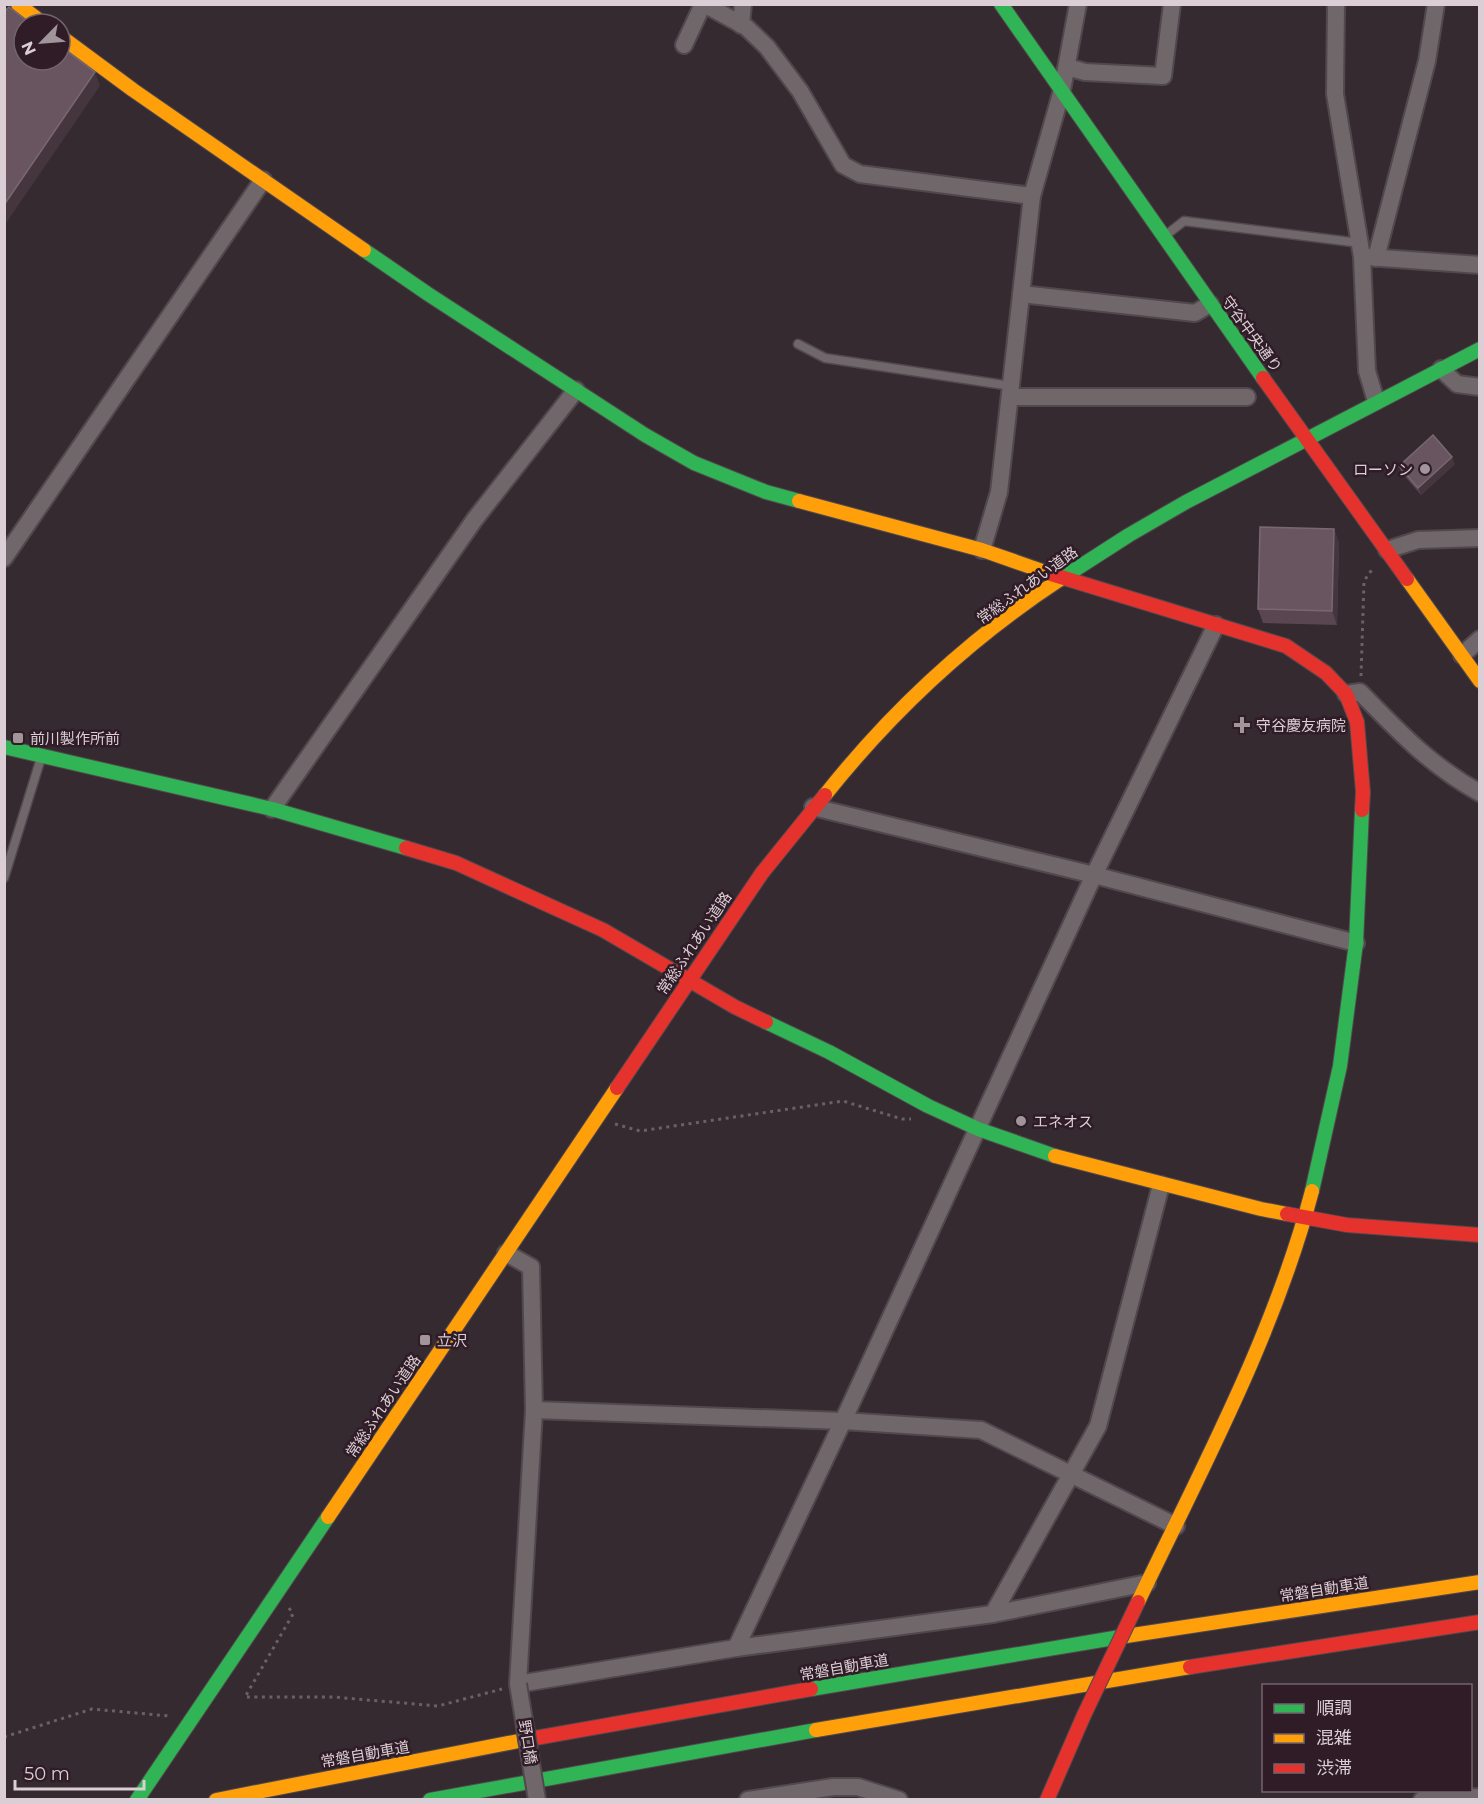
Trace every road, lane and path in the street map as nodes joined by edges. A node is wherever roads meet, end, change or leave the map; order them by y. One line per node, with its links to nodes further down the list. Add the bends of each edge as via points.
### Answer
1 (704, 4): 8 (street); 10 (street)
2 (743, 4): 8 (street)
3 (1001, 4): 12 (main road, 守谷中央通り)
4 (1078, 4): 11 (street)
5 (1172, 4): 11 (street, via 1163,76 1085,72)
6 (1336, 4): 16 (street, via 1335,94)
7 (1436, 4): 16 (street, via 1427,61)
8 (741, 25): 14 (street, via 767,47 800,90 843,165 860,174)
9 (72, 45): 13 (main road)
10 (684, 45)
11 (1067, 67): 12 (street)
12 (1062, 90): 14 (street); 15 (main road, 守谷中央通り)
13 (263, 180): 24 (main road); 32 (street)
14 (1032, 196): 18 (street)
15 (1163, 237): 16 (lane, via 1185,221); 19 (main road, 守谷中央通り)
16 (1366, 253): 17 (street); 27 (street, via 1366,371)
17 (1479, 265)
18 (1021, 294): 19 (street, via 1195,313); 25 (street)
19 (1210, 304): 28 (main road, 守谷中央通り)
20 (798, 344): 25 (lane, via 825,358)
21 (1479, 349): 22 (main road, 常総ふれあい道路)
22 (1441, 369): 23 (street, via 1457,384); 27 (main road, 常総ふれあい道路)
23 (1479, 387)
24 (576, 390): 30 (main road, via 694,463 766,492); 43 (street, via 475,519)
25 (1010, 391): 26 (street); 30 (street, via 999,492)
26 (1247, 397)
27 (1376, 401): 28 (main road, 常総ふれあい道路)
28 (1306, 437): 31 (main road, 守谷中央通り); 33 (main road, 常総ふれあい道路, via 1186,502)
29 (1479, 538): 31 (street, via 1418,540)
30 (982, 550): 33 (main road)
31 (1387, 550): 36 (main road, 守谷中央通り); 38 (path, via 1364,581)
32 (4, 558)
33 (1062, 578): 34 (main road); 42 (main road, 常総ふれあい道路, via 991,630 924,689 855,757)
34 (1216, 626): 38 (main road, via 1286,646); 44 (street)
35 (1479, 639): 36 (street)
36 (1462, 655): 37 (main road, 守谷中央通り)
37 (1479, 681)
38 (1353, 693): 41 (street, via 1453,778); 46 (main road, via 1363,792)
39 (4, 747): 40 (main road)
40 (41, 756): 43 (main road); 45 (lane)
41 (1479, 793)
42 (813, 807): 44 (street); 47 (main road, 常総ふれあい道路)
43 (272, 809): 47 (main road, via 456,863 603,930)
44 (1094, 875): 46 (street); 50 (street)
45 (4, 878)
46 (1356, 944): 52 (main road, via 1340,1066)
47 (689, 979): 48 (main road, via 735,1007); 49 (main road, 常総ふれあい道路)
48 (928, 1106): 49 (path, via 916,1119 902,1119 843,1101 640,1131); 50 (main road)
49 (596, 1118): 54 (main road, 常総ふれあい道路)
50 (978, 1129): 51 (main road, via 1068,1161); 56 (street)
51 (1161, 1185): 52 (main road); 57 (street, via 1098,1426)
52 (1305, 1217): 53 (main road, via 1347,1226); 58 (main road, via 1276,1304)
53 (1479, 1235)
54 (506, 1253): 55 (street, 野口橋, via 531,1267); 61 (main road, 常総ふれあい道路)
55 (534, 1410): 56 (street); 65 (street, 野口橋)
56 (843, 1421): 57 (street, via 981,1430); 64 (street)
57 (1071, 1475): 58 (street); 62 (street)
58 (1176, 1526): 60 (main road)
59 (1479, 1582): 70 (main road, 常磐自動車道, via 753,1699)
60 (1148, 1583): 62 (street); 75 (main road, bridge)
61 (278, 1591): 65 (path, via 293,1614 245,1697 333,1697 438,1706); 66 (main road, 常総ふれあい道路)
62 (993, 1614): 64 (street)
63 (1479, 1622): 71 (main road, via 1150,1672 750,1740)
64 (736, 1648): 65 (street)
65 (518, 1684): 72 (street, 野口橋, bridge)
66 (190, 1718): 67 (path, via 92,1709); 69 (main road, 常総ふれあい道路)
67 (4, 1737)
68 (1479, 1797): 76 (street)
69 (137, 1800)
70 (216, 1800)
71 (430, 1800)
72 (537, 1800)
73 (748, 1800): 74 (street, via 842,1787 858,1787)
74 (899, 1800)
75 (1047, 1800)
76 (1422, 1800)

